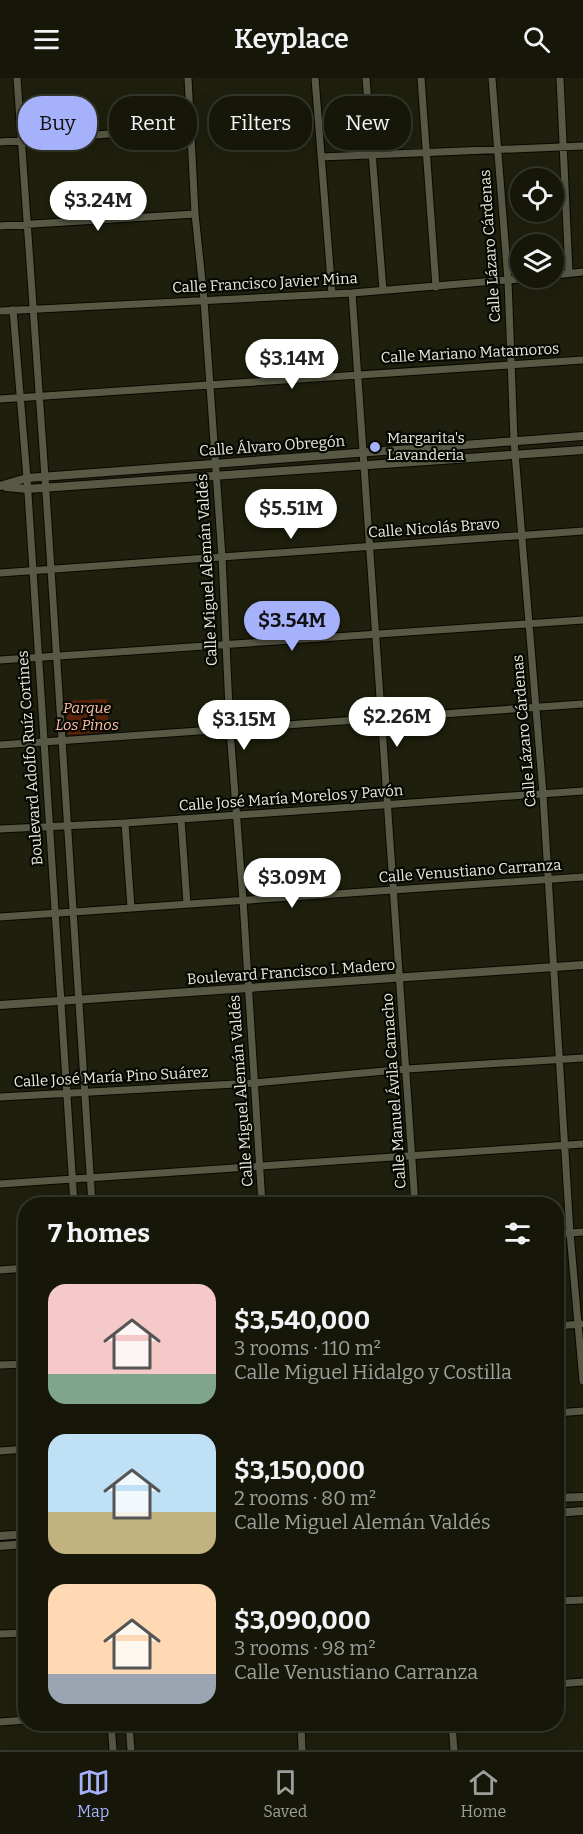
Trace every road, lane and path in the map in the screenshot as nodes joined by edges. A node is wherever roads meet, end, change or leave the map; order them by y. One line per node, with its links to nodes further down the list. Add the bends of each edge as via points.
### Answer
1 (17, 78): 8 (street)
2 (188, 78): 9 (street, Calle Miguel Alemán Valdés)
3 (315, 78): 19 (street)
4 (366, 78): 18 (street)
5 (421, 78): 17 (street)
6 (492, 78): 14 (street, Calle Lázaro Cárdenas)
7 (560, 78): 13 (street)
8 (18, 96)
9 (189, 96)
10 (18, 140): 11 (street)
11 (0, 142)
12 (583, 146): 13 (street)
13 (563, 147): 14 (street); 25 (street)
14 (497, 149): 17 (street); 26 (street, Calle Lázaro Cárdenas)
15 (22, 150): 21 (street)
16 (192, 150): 20 (street, Calle Miguel Alemán Valdés)
17 (426, 153): 18 (street); 27 (street)
18 (372, 155): 19 (street); 28 (street)
19 (321, 158): 30 (street)
20 (195, 214): 21 (street); 31 (street, Calle Miguel Alemán Valdés)
21 (27, 224): 22 (street); 32 (street)
22 (0, 226)
23 (583, 272): 25 (street)
24 (564, 273): 25 (street)
25 (568, 273)
26 (508, 280): 27 (street, Calle Francisco Javier Mina); 36 (street, Calle Lázaro Cárdenas)
27 (436, 287): 28 (street, Calle Francisco Javier Mina)
28 (382, 290): 29 (street, Calle Francisco Javier Mina)
29 (352, 293): 30 (street, Calle Francisco Javier Mina); 37 (street, Calle Manuel Ávila Camacho)
30 (332, 294): 31 (street, Calle Francisco Javier Mina)
31 (204, 300): 32 (street, Calle Francisco Javier Mina); 38 (street, Calle Miguel Alemán Valdés)
32 (34, 308): 33 (street, Calle Francisco Javier Mina); 39 (street)
33 (13, 310): 34 (street, Calle Francisco Javier Mina); 40 (street, Boulevard Adolfo Ruíz Cortines)
34 (0, 311)
35 (583, 360): 36 (street, Calle Mariano Matamoros)
36 (511, 365): 37 (street, Calle Mariano Matamoros); 43 (street, Calle Lázaro Cárdenas)
37 (358, 373): 38 (street, Calle Mariano Matamoros); 45 (street, Calle Manuel Ávila Camacho)
38 (210, 384): 39 (street, Calle Mariano Matamoros); 47 (street, Calle Miguel Alemán Valdés)
39 (40, 397): 40 (street, Calle Mariano Matamoros); 50 (street)
40 (21, 398): 41 (street, Calle Mariano Matamoros); 51 (street, Boulevard Adolfo Ruíz Cortines)
41 (0, 399)
42 (583, 436): 43 (street, Calle Álvaro Obregón)
43 (514, 441): 45 (street, Calle Álvaro Obregón); 46 (street, Calle Lázaro Cárdenas)
44 (583, 450): 46 (street, Calle Álvaro Obregón)
45 (363, 453): 47 (street, Calle Álvaro Obregón); 48 (street, Calle Manuel Ávila Camacho)
46 (515, 454): 48 (street, Calle Álvaro Obregón); 56 (street, Calle Lázaro Cárdenas)
47 (215, 464): 49 (street, Calle Miguel Alemán Valdés); 50 (street, Calle Álvaro Obregón)
48 (364, 465): 49 (street, Calle Álvaro Obregón); 57 (street, Calle Manuel Ávila Camacho)
49 (215, 475): 53 (street, Calle Álvaro Obregón); 58 (street, Calle Miguel Alemán Valdés)
50 (45, 477): 51 (street, Calle Álvaro Obregón); 53 (street)
51 (27, 478): 52 (street, Calle Álvaro Obregón); 54 (street, Boulevard Adolfo Ruíz Cortines)
52 (0, 486): 54 (street, Calle Álvaro Obregón)
53 (46, 487): 54 (street, Calle Álvaro Obregón); 59 (street)
54 (27, 489): 60 (street, Boulevard Adolfo Ruíz Cortines)
55 (583, 531): 56 (street, Calle Nicolás Bravo)
56 (521, 535): 57 (street, Calle Nicolás Bravo); 63 (street, Calle Lázaro Cárdenas)
57 (369, 546): 58 (street, Calle Nicolás Bravo); 64 (street, Calle Manuel Ávila Camacho)
58 (222, 557): 59 (street, Calle Nicolás Bravo); 65 (street, Calle Miguel Alemán Valdés)
59 (51, 569): 60 (street, Calle Nicolás Bravo); 66 (street)
60 (32, 571): 61 (street, Calle Nicolás Bravo); 67 (street, Boulevard Adolfo Ruíz Cortines)
61 (0, 573)
62 (583, 620): 63 (street)
63 (528, 624): 64 (street); 70 (street, Calle Lázaro Cárdenas)
64 (375, 634): 65 (street); 71 (street, Calle Manuel Ávila Camacho)
65 (226, 644): 66 (street); 72 (street, Calle Miguel Alemán Valdés)
66 (56, 656): 67 (street); 73 (street)
67 (38, 657): 68 (street); 74 (street, Boulevard Adolfo Ruíz Cortines)
68 (0, 660)
69 (583, 704): 70 (street)
70 (535, 707): 71 (street); 77 (street, Calle Lázaro Cárdenas)
71 (382, 718): 72 (street); 78 (street, Calle Manuel Ávila Camacho)
72 (230, 730): 73 (street); 79 (street, Calle Miguel Alemán Valdés)
73 (62, 741): 74 (street); 82 (street)
74 (44, 743): 75 (street); 83 (street, Boulevard Adolfo Ruíz Cortines)
75 (0, 745)
76 (583, 791): 77 (street, Calle José María Morelos y Pavón)
77 (543, 794): 78 (street, Calle José María Morelos y Pavón); 86 (street, Calle Lázaro Cárdenas)
78 (390, 804): 79 (street, Calle José María Morelos y Pavón); 87 (street, Calle Manuel Ávila Camacho)
79 (236, 816): 80 (street, Calle José María Morelos y Pavón); 88 (street, Calle Miguel Alemán Valdés)
80 (181, 819): 81 (street, Calle José María Morelos y Pavón); 89 (street)
81 (125, 823): 82 (street, Calle José María Morelos y Pavón); 90 (street)
82 (67, 825): 83 (street, Calle José María Morelos y Pavón); 91 (street)
83 (48, 826): 84 (street, Calle José María Morelos y Pavón); 92 (street, Boulevard Adolfo Ruíz Cortines)
84 (0, 829)
85 (583, 877): 86 (street, Calle Venustiano Carranza)
86 (549, 879): 87 (street, Calle Venustiano Carranza); 95 (street, Calle Lázaro Cárdenas)
87 (396, 890): 88 (street, Calle Venustiano Carranza); 96 (street, Calle Manuel Ávila Camacho)
88 (243, 900): 89 (street, Calle Venustiano Carranza); 97 (street, Calle Miguel Alemán Valdés)
89 (187, 904): 90 (street, Calle Venustiano Carranza)
90 (131, 908): 91 (street, Calle Venustiano Carranza)
91 (72, 912): 92 (street, Calle Venustiano Carranza); 98 (street)
92 (54, 913): 93 (street, Calle Venustiano Carranza); 99 (street, Boulevard Adolfo Ruíz Cortines)
93 (0, 916)
94 (583, 965): 95 (street, Boulevard Francisco I. Madero)
95 (553, 967): 96 (street, Boulevard Francisco I. Madero); 102 (street, Calle Lázaro Cárdenas)
96 (401, 978): 97 (street, Boulevard Francisco I. Madero); 103 (street, Calle Manuel Ávila Camacho)
97 (247, 989): 98 (street, Boulevard Francisco I. Madero); 104 (street, Calle Miguel Alemán Valdés)
98 (78, 999): 99 (street, Boulevard Francisco I. Madero); 105 (street)
99 (59, 1000): 100 (street, Boulevard Francisco I. Madero); 106 (street, Boulevard Adolfo Ruíz Cortines)
100 (0, 1005)
101 (583, 1058): 102 (street, Calle José María Pino Suárez)
102 (559, 1060): 103 (street, Calle José María Pino Suárez); 109 (street, Calle Lázaro Cárdenas)
103 (407, 1069): 104 (street, Calle José María Pino Suárez); 110 (street, Calle Manuel Ávila Camacho)
104 (254, 1083): 105 (street, Calle José María Pino Suárez); 111 (street, Calle Miguel Alemán Valdés)
105 (84, 1092): 106 (street, Calle José María Pino Suárez); 112 (street)
106 (66, 1094): 107 (street, Calle José María Pino Suárez); 113 (street, Boulevard Adolfo Ruíz Cortines)
107 (0, 1096)
108 (583, 1144): 109 (street)
109 (564, 1145): 110 (street); 121 (street, Calle Lázaro Cárdenas)
110 (412, 1157): 111 (street); 118 (street, Calle Manuel Ávila Camacho)
111 (259, 1167): 112 (street); 117 (street, Calle Miguel Alemán Valdés)
112 (90, 1178): 113 (street); 116 (street)
113 (72, 1179): 114 (street); 115 (street, Boulevard Adolfo Ruíz Cortines)
114 (0, 1184)
115 (73, 1197)
116 (91, 1197)
117 (261, 1197)
118 (415, 1197)
119 (583, 1232): 121 (street)
120 (564, 1233): 121 (street)
121 (570, 1233): 124 (street, Calle Lázaro Cárdenas)
122 (18, 1268): 123 (street)
123 (0, 1269)
124 (581, 1324): 125 (street); 128 (street, Calle Lázaro Cárdenas)
125 (564, 1325)
126 (18, 1364): 127 (street)
127 (0, 1365)
128 (583, 1382)
129 (583, 1411): 130 (street)
130 (564, 1412)
131 (18, 1450): 132 (street)
132 (0, 1451)
133 (583, 1497): 134 (street)
134 (564, 1498)
135 (583, 1511): 136 (street)
136 (564, 1512)
137 (18, 1535): 138 (street)
138 (0, 1536)
139 (18, 1545): 140 (street)
140 (0, 1546)
141 (583, 1600): 142 (street)
142 (564, 1601)
143 (18, 1633): 144 (street)
144 (0, 1634)
145 (583, 1682): 146 (street)
146 (564, 1683)
147 (18, 1721): 148 (street)
148 (0, 1722)
149 (112, 1731): 153 (street)
150 (130, 1731): 154 (street)
151 (301, 1731): 155 (street)
152 (453, 1731): 156 (street)
153 (113, 1750)
154 (131, 1750)
155 (302, 1750)
156 (454, 1750)

